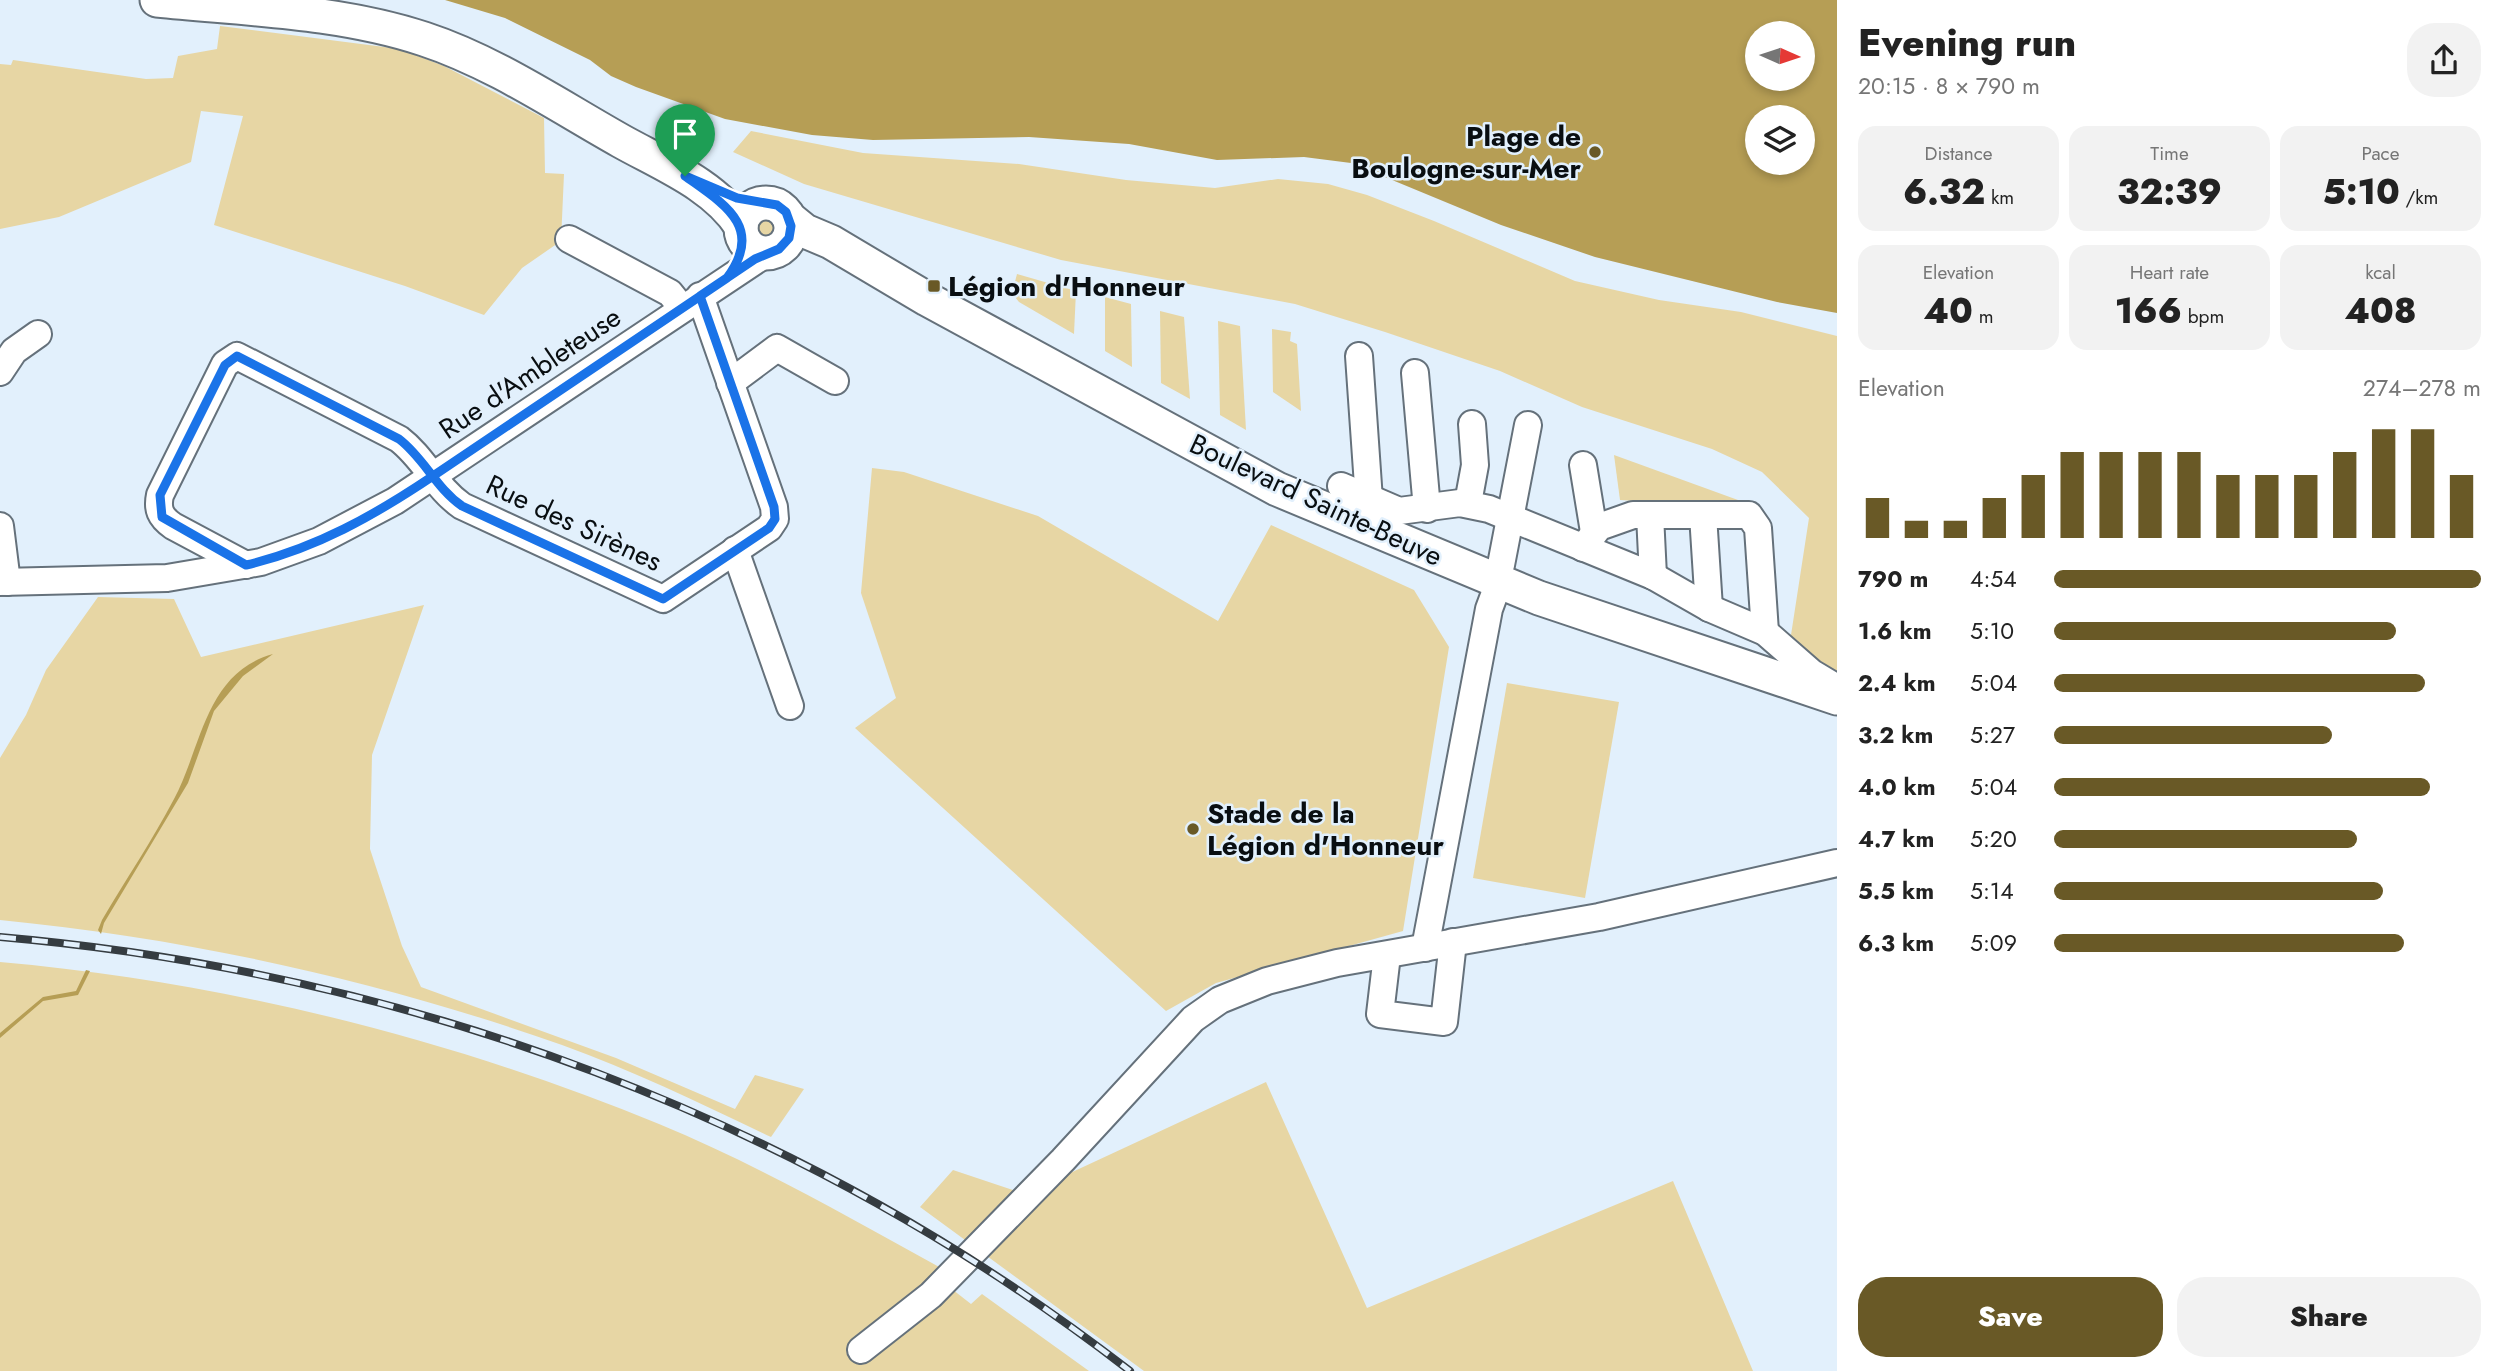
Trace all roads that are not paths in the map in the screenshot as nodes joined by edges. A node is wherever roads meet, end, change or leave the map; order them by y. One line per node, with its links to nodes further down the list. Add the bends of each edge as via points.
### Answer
1 (157, 0): 2 (main road, Boulevard Sainte-Beuve, via 355,22 424,39 487,66 685,176 737,198)
2 (764, 231): 4 (street, Rue d'Ambleteuse, via 727,278); 28 (main road, Boulevard Sainte-Beuve, via 805,231 838,246 1263,482)
3 (569, 239): 4 (street)
4 (691, 302): 10 (street, Rue des Sirènes); 14 (street, Rue d'Ambleteuse)
5 (38, 334): 7 (street, via 14,351)
6 (1359, 356): 16 (street)
7 (0, 372)
8 (1415, 373): 18 (street)
9 (835, 381): 10 (street, via 777,348)
10 (730, 383): 24 (street, Rue des Sirènes, via 775,513 769,528)
11 (1472, 424): 17 (street, via 1475,465)
12 (1528, 425): 21 (street)
13 (1583, 465): 23 (street)
14 (433, 476): 24 (street, Rue des Sirènes, via 454,500 473,512 663,599); 25 (street, Rue d'Ambleteuse, via 334,534); 25 (street, via 414,451 391,434 243,357 232,357 166,483 159,507 162,517 173,526)
15 (1341, 486): 16 (street)
16 (1369, 500): 18 (street, via 1399,511)
17 (1468, 503): 18 (street); 21 (street)
18 (1427, 509)
19 (1650, 515): 20 (street); 23 (street, via 1617,519); 26 (street)
20 (1703, 515): 29 (street); 30 (street, via 1744,514 1757,523)
21 (1510, 518): 23 (street); 28 (street)
22 (0, 526): 27 (street)
23 (1588, 540): 26 (street)
24 (735, 550): 34 (street)
25 (246, 565): 27 (street, Rue d'Ambleteuse, via 145,580)
26 (1653, 576): 29 (street)
27 (4, 582)
28 (1497, 582): 32 (main road, Boulevard Sainte-Beuve); 33 (main road, Boulevard Sainte-Beuve, via 1672,662); 37 (street)
29 (1709, 608): 30 (street)
30 (1765, 632): 31 (street, via 1812,673)
31 (1837, 688)
32 (1837, 698)
33 (1837, 704)
34 (790, 706)
35 (1837, 863): 36 (street, via 1599,918)
36 (1453, 942): 37 (street); 38 (street, via 1444,1022 1380,1014)
37 (1425, 947): 38 (street)
38 (1387, 955): 39 (street, via 1267,981 1203,1011 938,1287)
39 (861, 1350)

